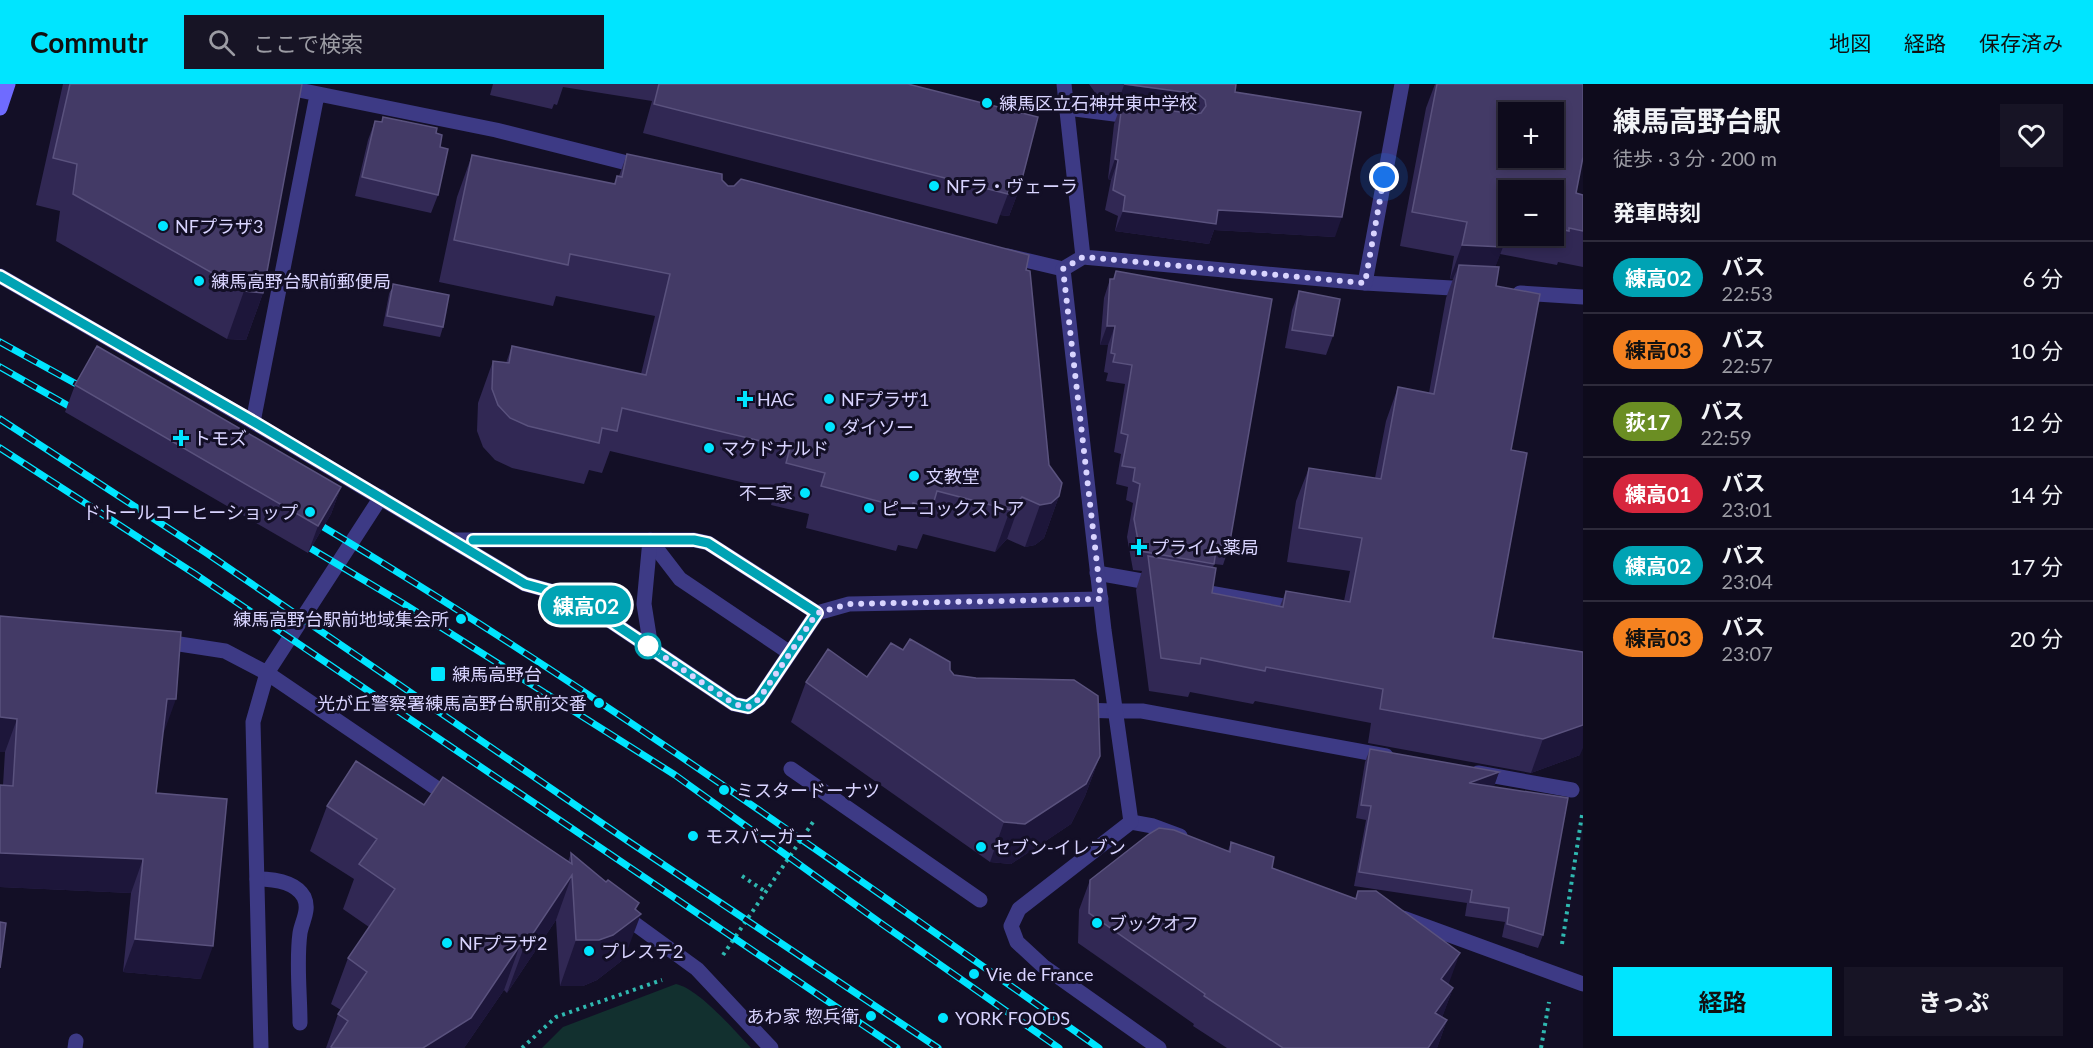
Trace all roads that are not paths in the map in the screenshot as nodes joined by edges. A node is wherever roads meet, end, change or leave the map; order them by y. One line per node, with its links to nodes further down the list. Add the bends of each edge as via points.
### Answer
1 (8, 84): 6 (main road)
2 (268, 84): 5 (street)
3 (1064, 84): 7 (street)
4 (1402, 84): 14 (street)
5 (317, 95): 9 (street, via 496,130); 18 (street)
6 (0, 108)
7 (1067, 108): 8 (street); 11 (street)
8 (1156, 120)
9 (656, 170)
10 (994, 253): 12 (street)
11 (1083, 257): 12 (street); 14 (street)
12 (1063, 269): 22 (street)
13 (0, 276): 18 (street)
14 (1365, 283): 15 (street)
15 (1480, 290)
16 (1503, 291): 17 (street)
17 (1583, 297)
18 (254, 422): 19 (street)
19 (381, 497): 20 (street); 29 (street)
20 (451, 540): 21 (street); 27 (street, via 525,584 576,598)
21 (650, 540): 25 (street, via 708,543); 27 (street, via 644,604); 28 (street, via 680,579)
22 (1097, 573): 23 (street); 24 (street)
23 (1101, 599): 25 (street, via 849,604); 31 (street)
24 (1316, 612)
25 (817, 613): 28 (street)
26 (142, 638): 29 (street, via 225,651)
27 (651, 648): 28 (street, via 734,704 748,707 759,699)
28 (790, 653)
29 (267, 673): 36 (street); 39 (street, via 254,722)
30 (1063, 710): 31 (street)
31 (1114, 711): 32 (street, via 1142,711); 37 (street)
32 (1400, 759)
33 (791, 769): 40 (street)
34 (1469, 771): 35 (street)
35 (1572, 790)
36 (465, 808)
37 (1131, 822): 38 (street); 47 (street, via 1019,909 1011,926 1017,942 1043,966)
38 (1191, 840)
39 (257, 879): 44 (street, via 286,883 304,897); 45 (street)
40 (980, 900)
41 (604, 903): 46 (street, via 697,969)
42 (1385, 911): 43 (street)
43 (1583, 984)
44 (300, 1023)
45 (261, 1048)
46 (771, 1048)
47 (1159, 1048)

